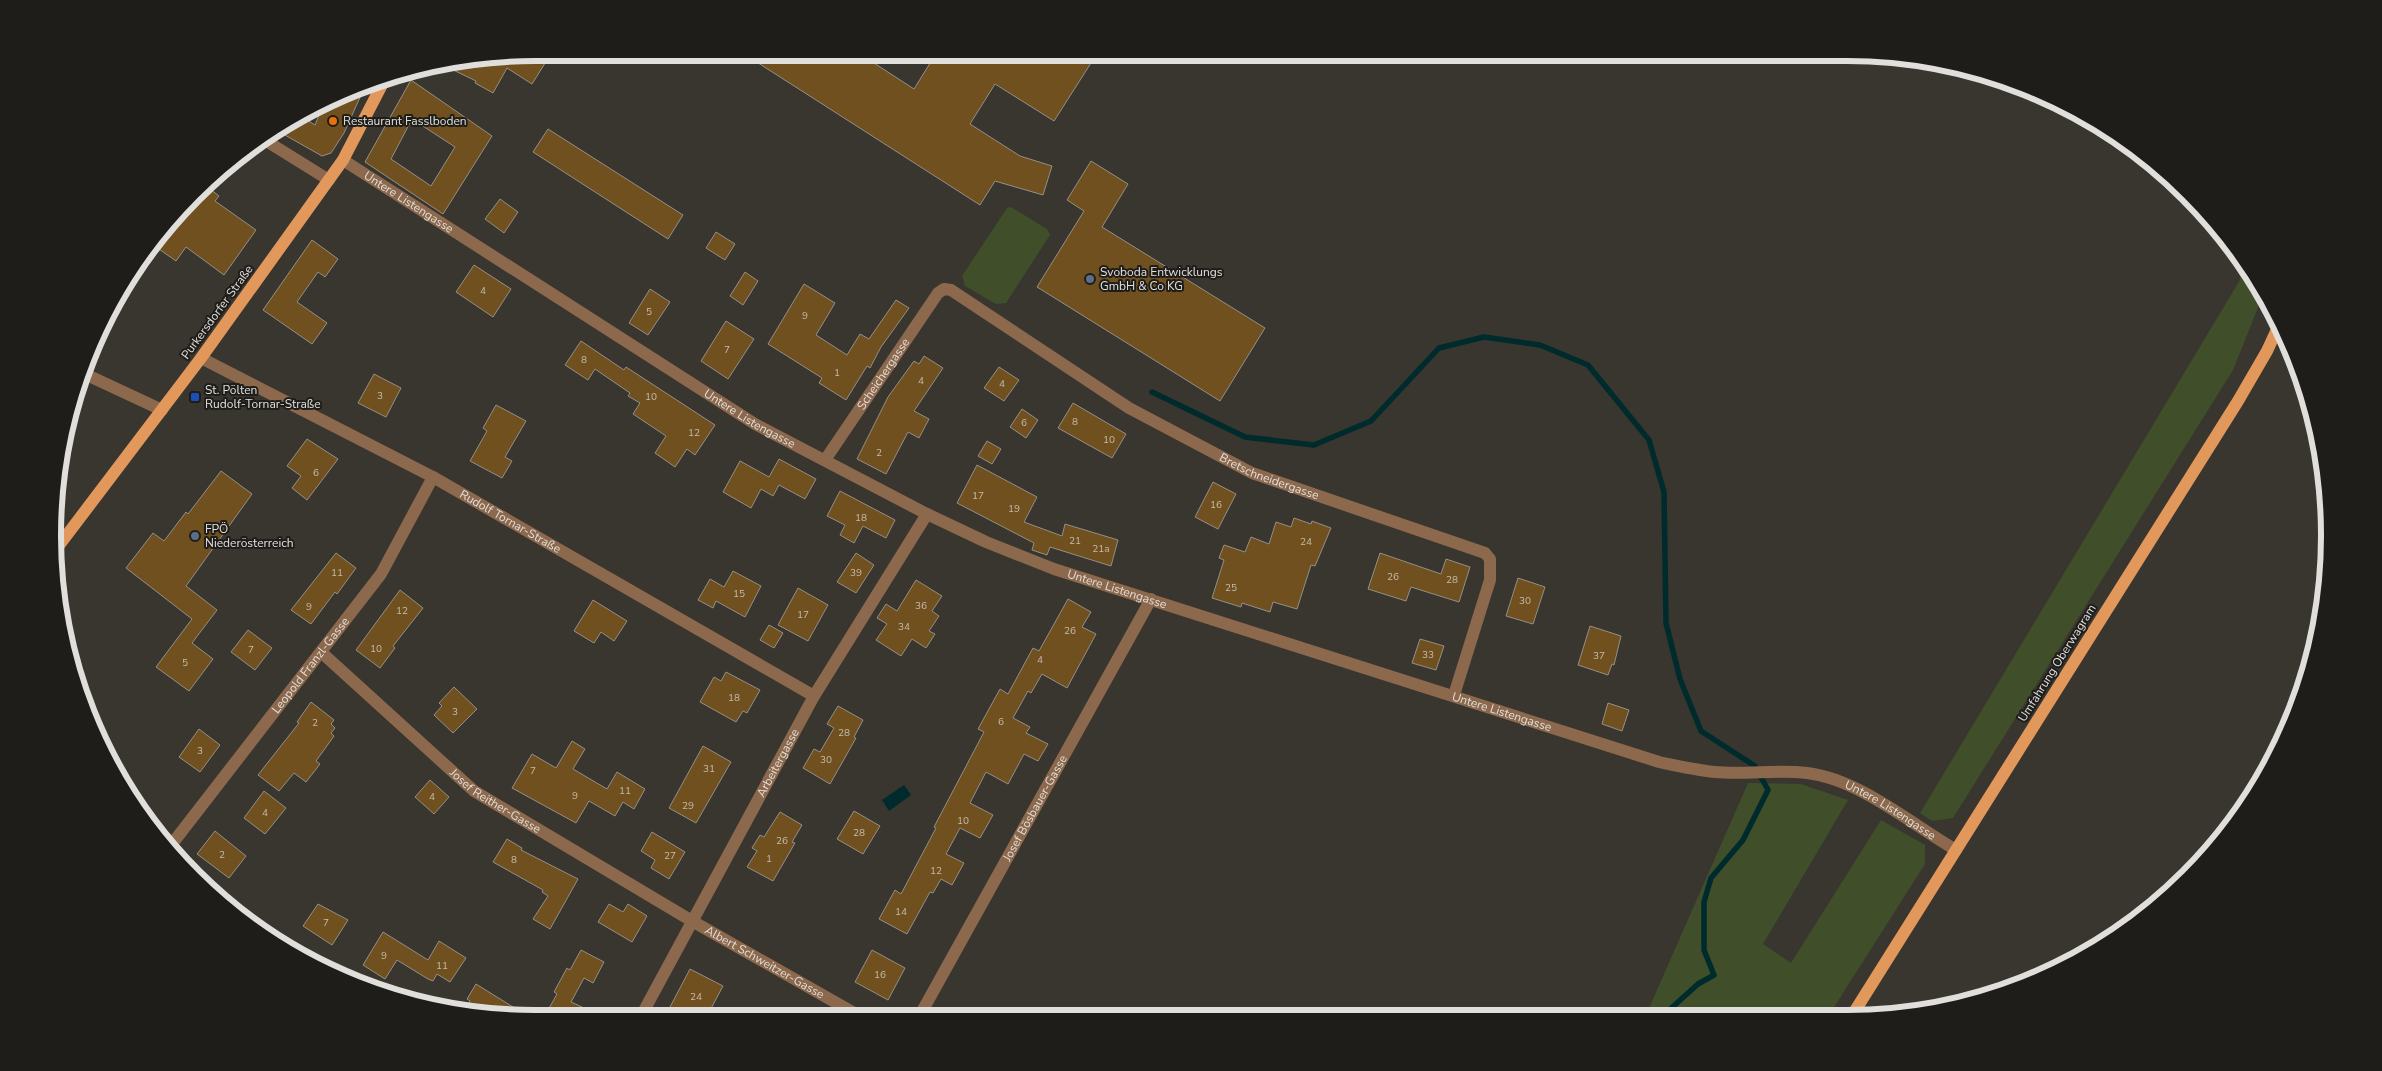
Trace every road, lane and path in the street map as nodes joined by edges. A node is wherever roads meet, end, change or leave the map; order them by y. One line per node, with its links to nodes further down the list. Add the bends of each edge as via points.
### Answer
1 (381, 87): 3 (main road, Purkersdorfer Straße)
2 (269, 143): 4 (street)
3 (343, 160): 4 (main road, Purkersdorfer Straße); 10 (street, Untere Listengasse, via 746,419)
4 (329, 180): 7 (main road, Purkersdorfer Straße)
5 (944, 289): 10 (street, Scheichergasse, via 938,293); 16 (street, Bretschneidergasse, via 951,290 1129,408 1252,473 1485,553 1490,559 1490,580)
6 (2275, 333): 19 (main road, Umfahrung Oberwagram, via 2238,401)
7 (201, 358): 9 (main road, Purkersdorfer Straße); 11 (street, Rudolf Tornar-Straße)
8 (89, 376): 9 (street)
9 (162, 410): 13 (main road, Purkersdorfer Straße)
10 (825, 460): 12 (street, Untere Listengasse)
11 (433, 477): 15 (street, Leopold Franzl-Gasse, via 381,574); 17 (street, Rudolf Tornar-Straße)
12 (927, 514): 14 (street, Untere Listengasse, via 1054,569); 17 (street, Arbeitergasse)
13 (61, 543)
14 (1151, 599): 16 (street, Untere Listengasse); 23 (street, Josef Bösbauer-Gasse)
15 (320, 652): 18 (street, Leopold Franzl-Gasse); 20 (street, Josef Reither-Gasse, via 474,790)
16 (1454, 695): 19 (street, Untere Listengasse, via 1659,762 1716,772 1807,773 1845,784 1884,804)
17 (814, 696): 20 (street, Arbeitergasse)
18 (174, 842)
19 (1956, 850): 24 (main road, Umfahrung Oberwagram)
20 (692, 921): 21 (street, Arbeitergasse); 22 (street, Albert Schweitzer-Gasse)
21 (644, 1010)
22 (850, 1010)
23 (923, 1010)
24 (1856, 1010)

